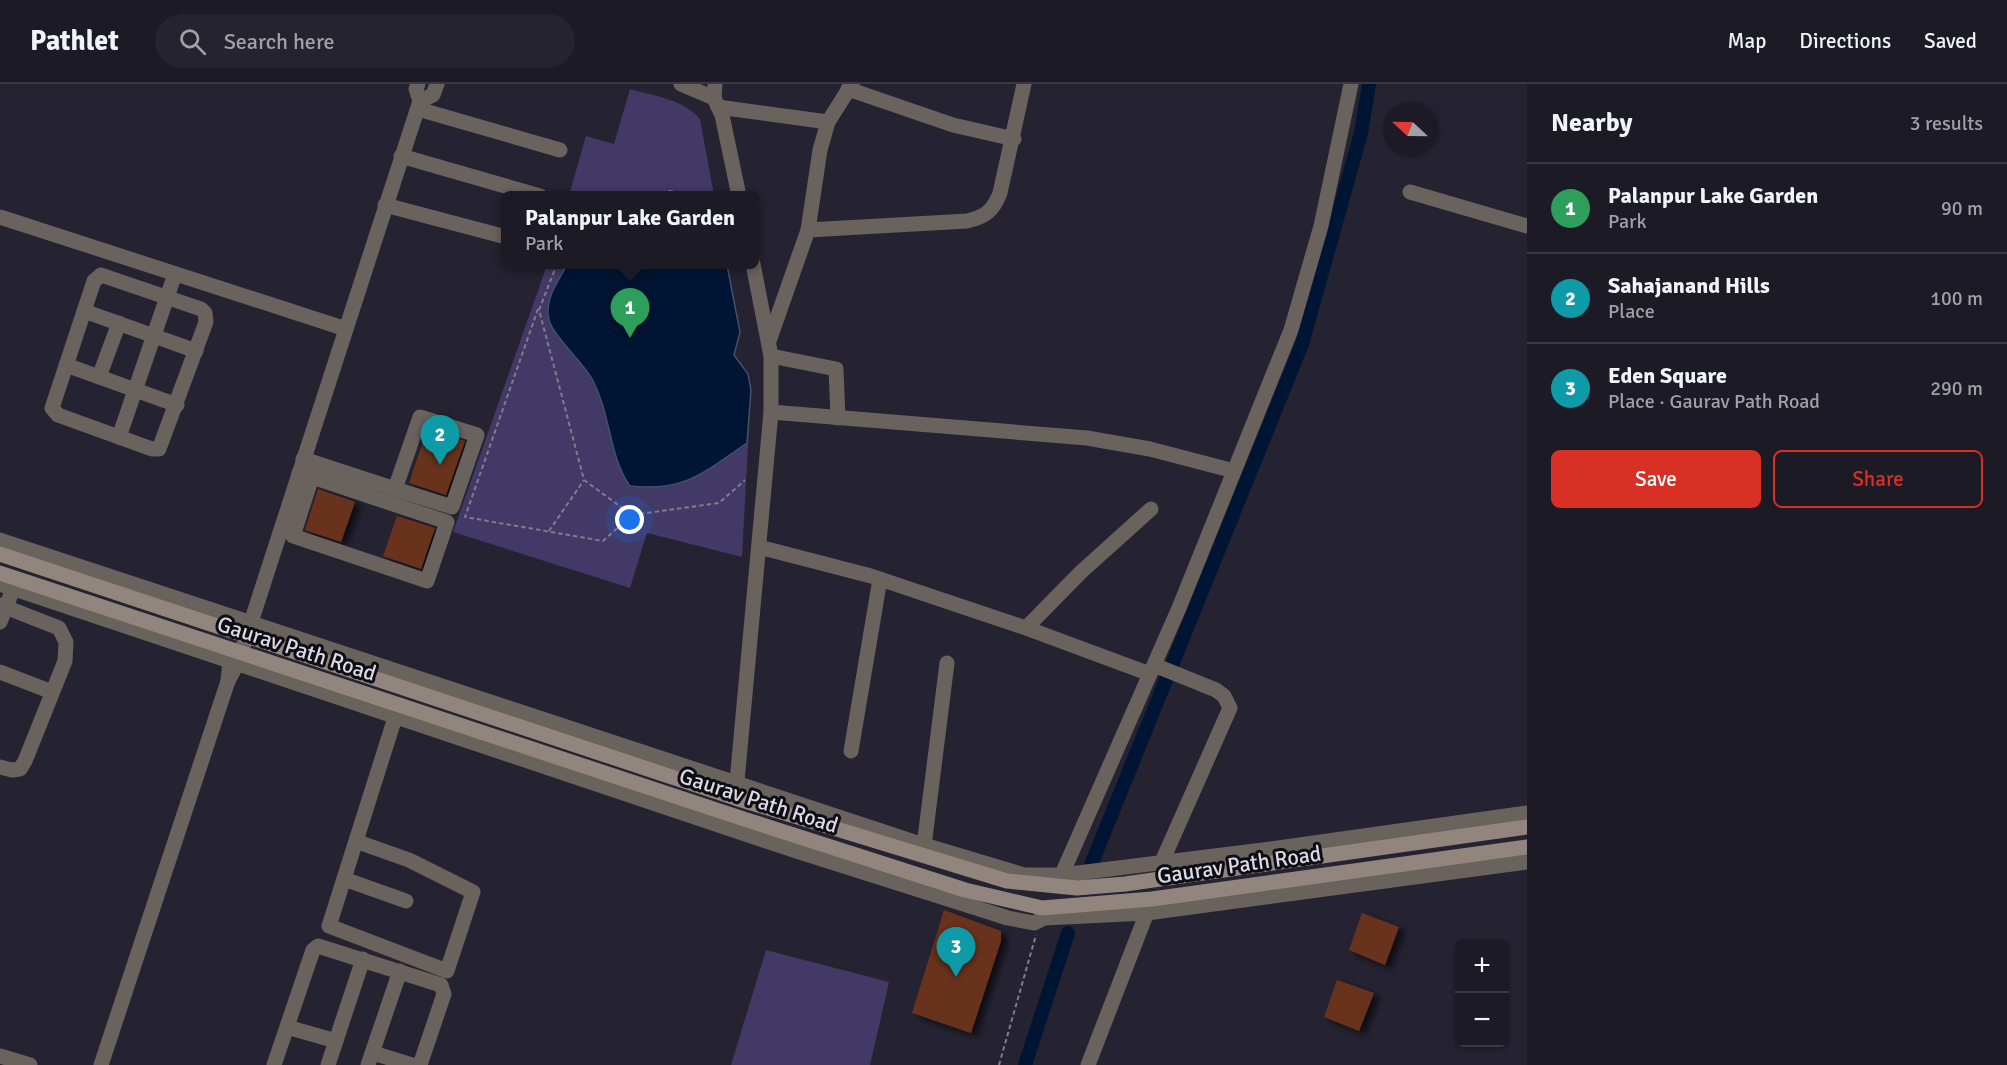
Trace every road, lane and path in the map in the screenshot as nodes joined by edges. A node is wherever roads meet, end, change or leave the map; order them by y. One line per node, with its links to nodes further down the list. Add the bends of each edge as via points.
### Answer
1 (418, 84): 8 (street)
2 (437, 84): 8 (street, via 433,94)
3 (681, 84): 7 (street)
4 (1024, 84): 10 (street)
5 (1351, 84): 40 (street, via 1321,226 1294,320)
6 (850, 87): 9 (street); 10 (street, via 953,125)
7 (716, 96): 9 (street); 14 (street)
8 (419, 105): 11 (street); 12 (street)
9 (828, 122): 19 (street)
10 (1014, 138): 19 (street, via 1000,193 995,206 984,217)
11 (560, 150)
12 (401, 156): 13 (street); 16 (street)
13 (526, 191)
14 (738, 191)
15 (1410, 192): 18 (street)
16 (385, 206): 20 (street); 28 (street)
17 (0, 217): 23 (street)
18 (1527, 226)
19 (808, 230): 30 (street)
20 (501, 236)
21 (555, 269): 25 (path)
22 (754, 269): 30 (street)
23 (175, 273): 24 (street); 28 (street)
24 (167, 297): 26 (street, via 100,275 94,281); 29 (street); 31 (street, via 205,313 206,322)
25 (539, 305): 41 (path); 46 (path, via 465,517)
26 (84, 311): 27 (street); 32 (street)
27 (118, 323): 29 (street); 33 (street)
28 (346, 328): 39 (street)
29 (154, 335): 31 (street); 34 (street)
30 (770, 349): 36 (street); 37 (street, via 836,369)
31 (196, 351): 35 (street)
32 (66, 365): 33 (street); 38 (street, via 52,404 53,412)
33 (99, 377): 34 (street)
34 (134, 390): 35 (street); 38 (street)
35 (177, 405): 38 (street, via 159,448)
36 (771, 412): 37 (street); 48 (street)
37 (838, 418): 40 (street, via 1087,438 1150,449)
38 (119, 437)
39 (305, 470): 39 (street, via 447,522 427,580 293,536); 43 (street); 55 (street, via 257,606)
40 (1234, 471): 59 (street)
41 (584, 480): 45 (path); 46 (path)
42 (745, 480): 45 (path, via 719,503)
43 (395, 489): 43 (street, via 420,417 477,435 452,507)
44 (1150, 509): 56 (street)
45 (632, 515): 46 (path, via 603,541)
46 (549, 531)
47 (0, 540): 55 (street)
48 (759, 547): 51 (street); 65 (street)
49 (0, 554): 55 (main road, Gaurav Path Road)
50 (0, 573): 52 (main road, Gaurav Path Road)
51 (880, 579): 56 (street); 63 (street)
52 (10, 584): 53 (street); 57 (main road, Gaurav Path Road)
53 (3, 606): 54 (street); 61 (street, via 59,628 66,642 65,662)
54 (0, 622)
55 (245, 628): 57 (street); 65 (street); 66 (main road, Gaurav Path Road)
56 (1026, 628): 59 (street)
57 (235, 657): 62 (main road, Gaurav Path Road); 91 (street)
58 (947, 663): 72 (street)
59 (1155, 669): 74 (street, via 1216,690 1230,708); 76 (street)
60 (0, 672): 61 (street)
61 (52, 692): 64 (street, via 20,769)
62 (397, 712): 68 (main road, Gaurav Path Road); 70 (street); 83 (street, via 799,852 1008,918 1026,922)
63 (851, 751)
64 (0, 767)
65 (737, 782): 66 (street); 72 (street)
66 (735, 798): 68 (street); 72 (main road, Gaurav Path Road)
67 (1527, 813): 74 (street)
68 (734, 816): 83 (main road, Gaurav Path Road, via 1014,903)
69 (1527, 827): 77 (main road, Gaurav Path Road)
70 (358, 842): 75 (street); 75 (street, via 409,860 473,891 448,970 329,926)
71 (1527, 847): 82 (main road, Gaurav Path Road)
72 (923, 849): 76 (main road, Gaurav Path Road, via 1007,881)
73 (1527, 862): 82 (street)
74 (1161, 864): 76 (street)
75 (344, 879): 79 (street)
76 (1059, 881): 78 (main road, Gaurav Path Road)
77 (1096, 886): 78 (main road, Gaurav Path Road); 80 (main road)
78 (1077, 888): 81 (main road)
79 (406, 901)
80 (1096, 905): 81 (main road, Gaurav Path Road); 82 (main road, Gaurav Path Road)
81 (1076, 906): 83 (main road, Gaurav Path Road)
82 (1149, 906): 83 (street); 97 (street)
83 (1043, 916): 96 (path)
84 (363, 959): 85 (street); 86 (street, via 323,946 313,950); 87 (street)
85 (400, 971): 89 (street); 95 (street, via 443,988)
86 (287, 1027): 87 (street); 92 (street)
87 (336, 1041): 93 (street)
88 (0, 1056): 90 (street)
89 (371, 1059): 94 (street)
90 (30, 1065)
91 (101, 1065)
92 (274, 1065)
93 (328, 1065)
94 (412, 1065)
95 (420, 1065)
96 (999, 1065)
97 (1088, 1065)

